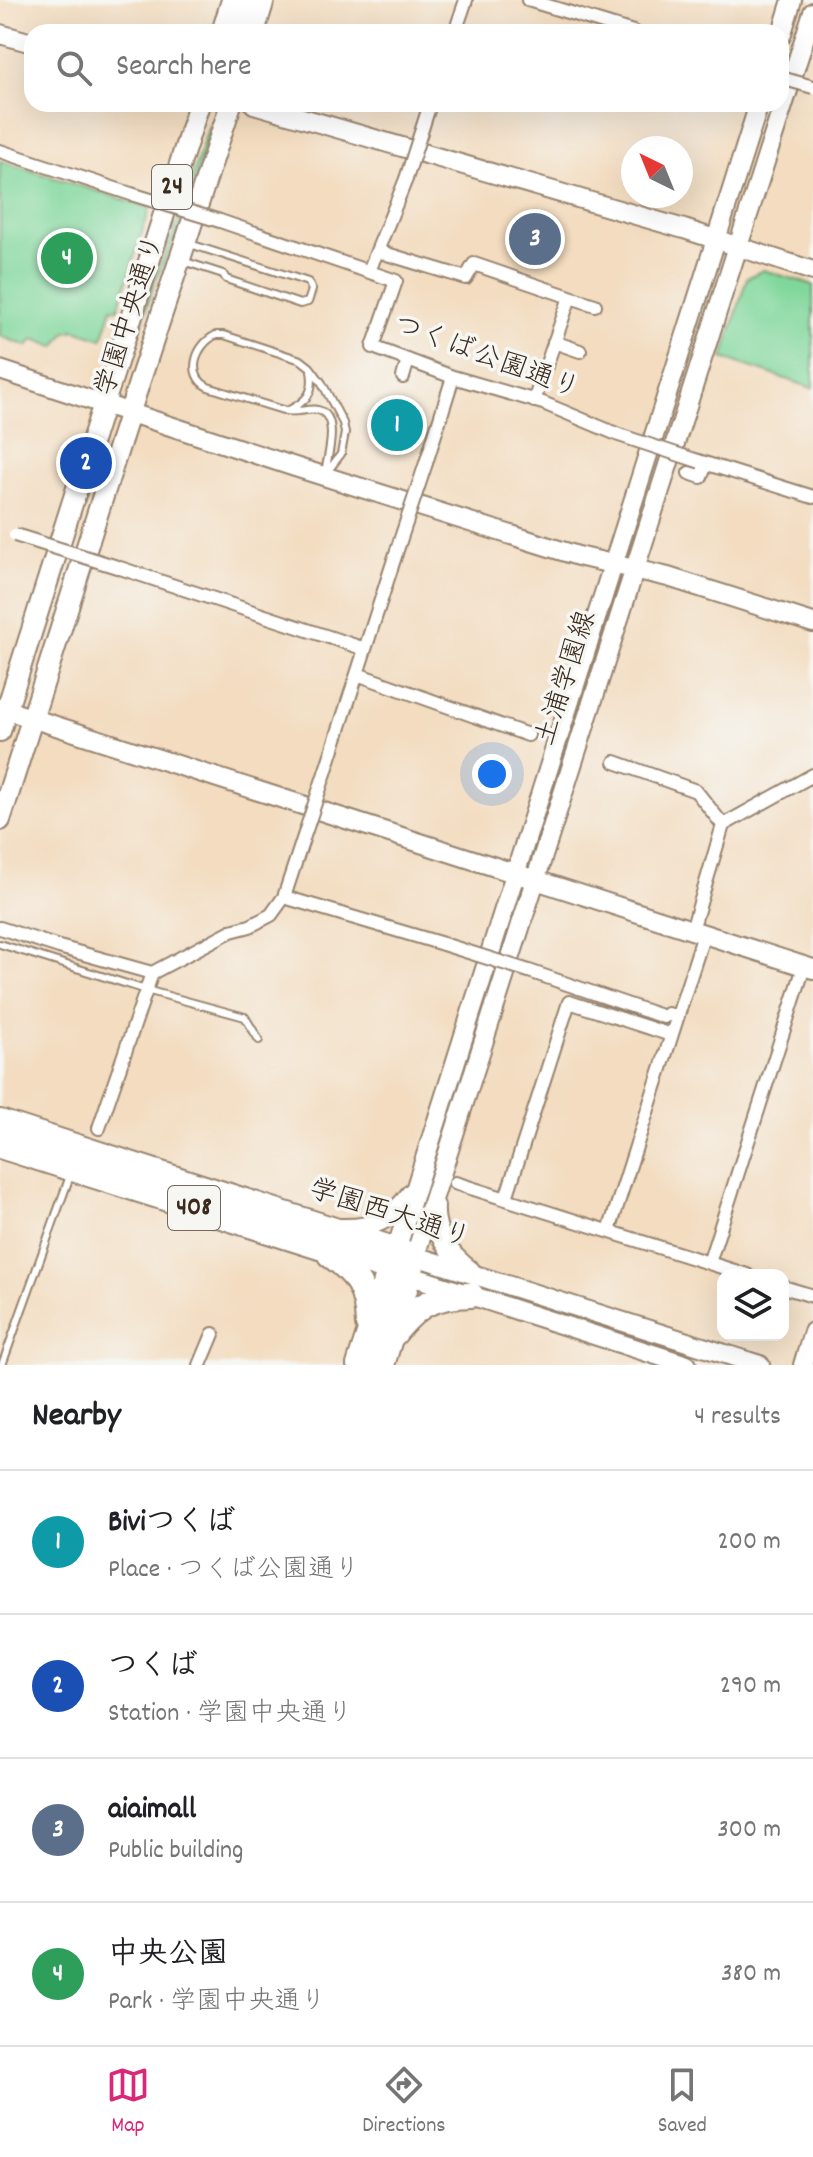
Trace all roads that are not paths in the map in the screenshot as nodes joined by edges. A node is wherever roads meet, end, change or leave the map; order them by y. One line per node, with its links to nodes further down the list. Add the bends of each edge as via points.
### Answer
1 (231, 0): 8 (main road)
2 (247, 0): 9 (main road)
3 (265, 0): 10 (main road)
4 (466, 0): 11 (street)
5 (528, 0): 12 (street)
6 (792, 0): 13 (main road)
7 (813, 12): 17 (main road, 土浦学園線)
8 (224, 24)
9 (240, 24)
10 (258, 24)
11 (458, 24)
12 (607, 24)
13 (785, 24)
14 (0, 34): 15 (main road)
15 (24, 41)
16 (789, 80): 18 (street, bridge)
17 (789, 87)
18 (813, 87)
19 (196, 112): 44 (main road, 学園中央通り / 24)
20 (228, 112): 28 (main road, 学園中央通り / 24)
21 (281, 112): 26 (main road)
22 (427, 112): 29 (street, bridge)
23 (757, 112): 26 (main road, 土浦学園線)
24 (781, 112): 27 (main road, 土浦学園線)
25 (0, 151): 31 (street, つくば公園通り, bridge)
26 (717, 240): 27 (main road); 52 (main road, 土浦学園線)
27 (738, 247): 32 (main road); 53 (main road, 土浦学園線)
28 (183, 251): 30 (lane); 33 (lane); 46 (main road, 学園中央通り / 24)
29 (377, 251): 31 (street); 34 (street, via 466,278 474,264)
30 (229, 257): 33 (lane); 33 (lane, via 308,282 308,302 300,304)
31 (369, 271): 38 (street, つくば公園通り, via 396,281 373,347)
32 (813, 271)
33 (223, 274)
34 (570, 297): 35 (street); 36 (street)
35 (595, 305)
36 (554, 342): 37 (street); 43 (street)
37 (580, 351)
38 (408, 360): 41 (street); 42 (street, つくば公園通り)
39 (310, 367): 45 (lane, via 313,383 308,396); 45 (lane, via 224,335 207,339 202,346 194,369 201,383); 49 (lane, via 345,433 341,454)
40 (0, 370): 44 (main road)
41 (403, 377)
42 (453, 377): 43 (street, つくば公園通り); 55 (street, bridge)
43 (534, 401): 47 (street, つくば公園通り, bridge)
44 (103, 404): 46 (main road); 57 (main road, 学園中央通り / 24)
45 (286, 411): 49 (lane, via 319,410 330,422)
46 (130, 413): 49 (main road); 58 (main road, 学園中央通り / 24)
47 (702, 463): 48 (street, via 701,477); 50 (street, つくば公園通り)
48 (689, 473)
49 (324, 476): 52 (main road)
50 (813, 497)
51 (9, 533): 55 (street, bridge)
52 (612, 565): 53 (main road); 65 (main road, 土浦学園線)
53 (634, 570): 54 (main road); 66 (main road, 土浦学園線)
54 (813, 623)
55 (365, 649): 56 (street)
56 (357, 674): 60 (street); 67 (street, bridge)
57 (4, 710): 58 (main road); 59 (main road, 学園中央通り / 24)
58 (33, 719): 63 (main road, 学園中央通り / 24); 65 (main road)
59 (0, 731)
60 (528, 735)
61 (615, 762): 64 (street, via 696,791)
62 (813, 775): 64 (street)
63 (0, 820)
64 (723, 825): 68 (street)
65 (515, 874): 66 (main road); 82 (main road, 土浦学園線)
66 (536, 881): 68 (main road); 83 (main road, 土浦学園線)
67 (284, 897): 72 (street, via 271,915); 74 (street, bridge)
68 (700, 927): 71 (main road); 74 (street)
69 (0, 928): 72 (street)
70 (0, 944): 73 (lane)
71 (809, 968): 88 (street)
72 (152, 973): 73 (street)
73 (146, 990): 76 (lane, via 245,1017); 78 (street)
74 (677, 1017): 75 (street)
75 (671, 1035): 84 (street, via 569,1002); 85 (street)
76 (259, 1040)
77 (0, 1122): 86 (highway, 学園西大通り / 408)
78 (99, 1128)
79 (0, 1146): 80 (highway, 学園西大通り / 408)
80 (72, 1170): 86 (highway, 学園西大通り / 408); 96 (lane)
81 (455, 1183): 84 (street)
82 (417, 1184): 86 (main road, via 381,1223); 87 (main road, 土浦学園線)
83 (436, 1191): 87 (main road, 土浦学園線); 90 (main road, via 434,1215 443,1241)
84 (506, 1198): 85 (street)
85 (609, 1231): 88 (street)
86 (319, 1236): 87 (highway, 学園西大通り / 408); 95 (highway, via 361,1286)
87 (402, 1263): 90 (main road, 学園西大通り); 95 (highway, 土浦学園線)
88 (709, 1263): 89 (street)
89 (728, 1269)
90 (474, 1285): 95 (highway, via 424,1303); 100 (main road, 学園西大通り); 101 (main road, 学園西大通り)
91 (789, 1289): 92 (street)
92 (813, 1296)
93 (813, 1332): 102 (main road)
94 (213, 1334): 97 (street)
95 (379, 1336): 98 (highway, 土浦学園線); 99 (highway, 土浦学園線)
96 (2, 1365)
97 (200, 1365)
98 (359, 1365)
99 (382, 1365)
100 (687, 1365)
101 (760, 1365)
102 (803, 1365)

